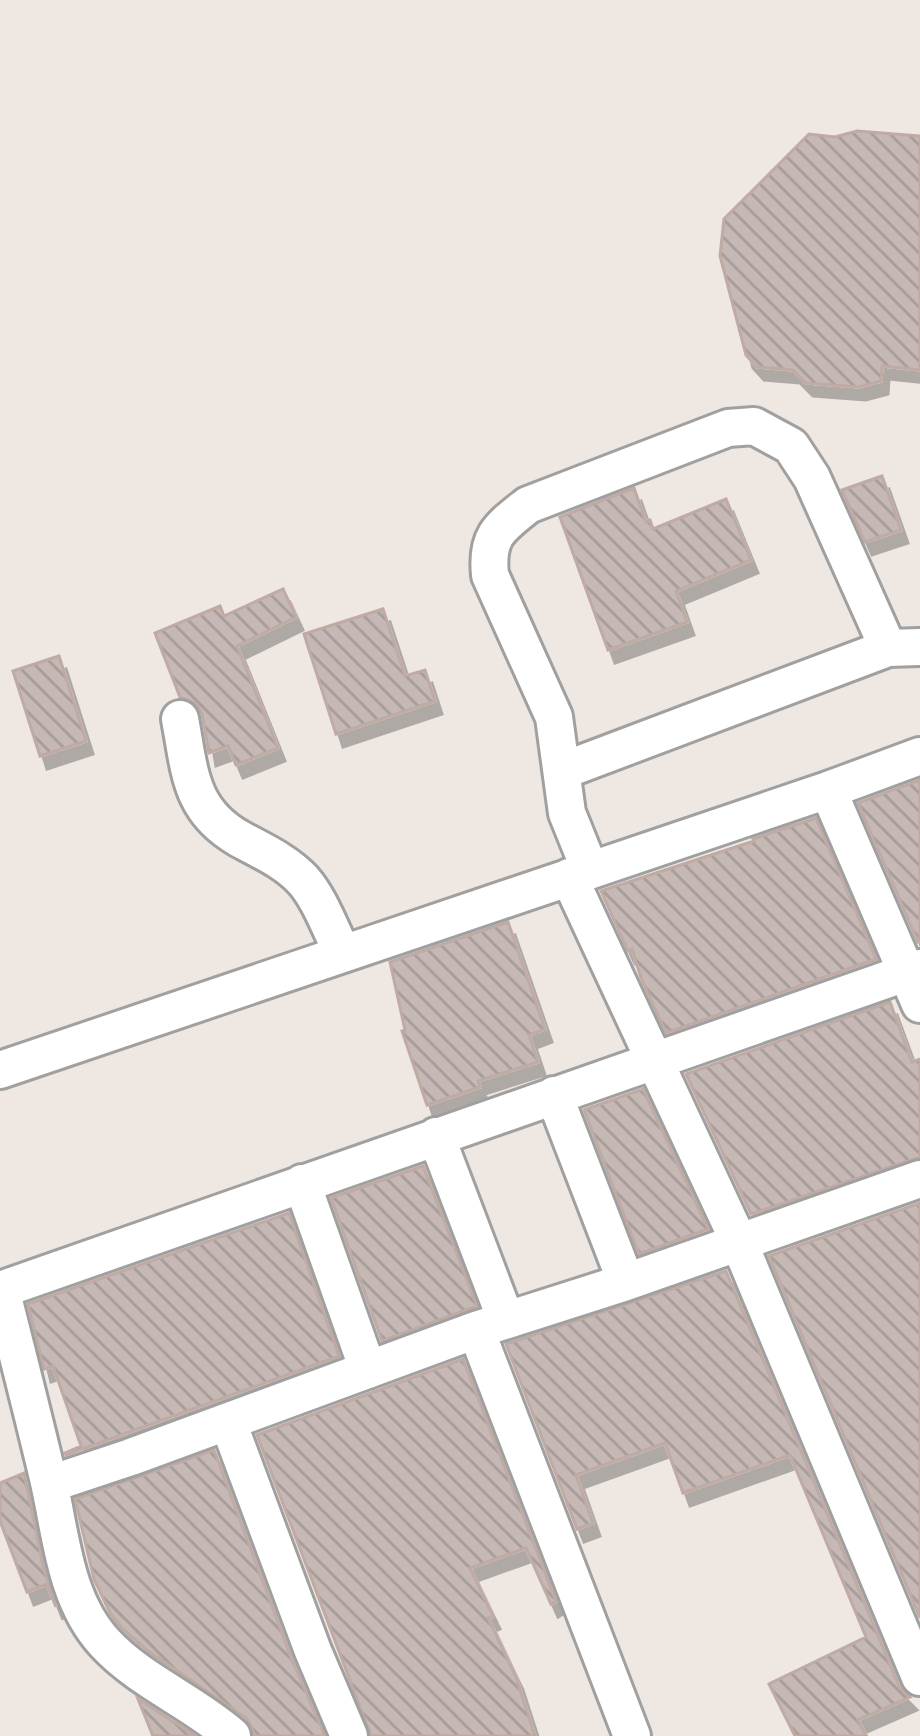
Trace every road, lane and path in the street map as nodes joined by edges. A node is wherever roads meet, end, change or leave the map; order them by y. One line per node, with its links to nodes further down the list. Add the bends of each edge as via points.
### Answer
1 (904, 647): 4 (street); 4 (street, via 791,446 754,426 728,428 528,505 487,549 490,575 554,716)
2 (180, 719): 7 (street, via 192,782 209,817 306,883)
3 (920, 755): 5 (street)
4 (562, 771): 6 (street)
5 (828, 790): 6 (street); 8 (street)
6 (580, 874): 7 (street); 9 (street)
7 (343, 954): 10 (street)
8 (916, 981): 9 (street)
9 (653, 1060): 11 (street); 15 (street)
10 (0, 1070)
11 (554, 1095): 12 (street); 16 (street)
12 (436, 1136): 14 (street); 18 (street)
13 (920, 1179): 15 (street)
14 (302, 1183): 17 (street); 19 (street)
15 (738, 1240): 16 (street); 22 (street)
16 (626, 1282): 18 (street)
17 (0, 1290): 21 (street)
18 (491, 1325): 19 (street); 25 (street)
19 (368, 1370): 20 (street)
20 (228, 1422): 21 (street); 24 (street)
21 (50, 1484): 23 (street, via 60,1546 101,1639)
22 (920, 1677)
23 (232, 1736)
24 (349, 1736)
25 (632, 1736)

